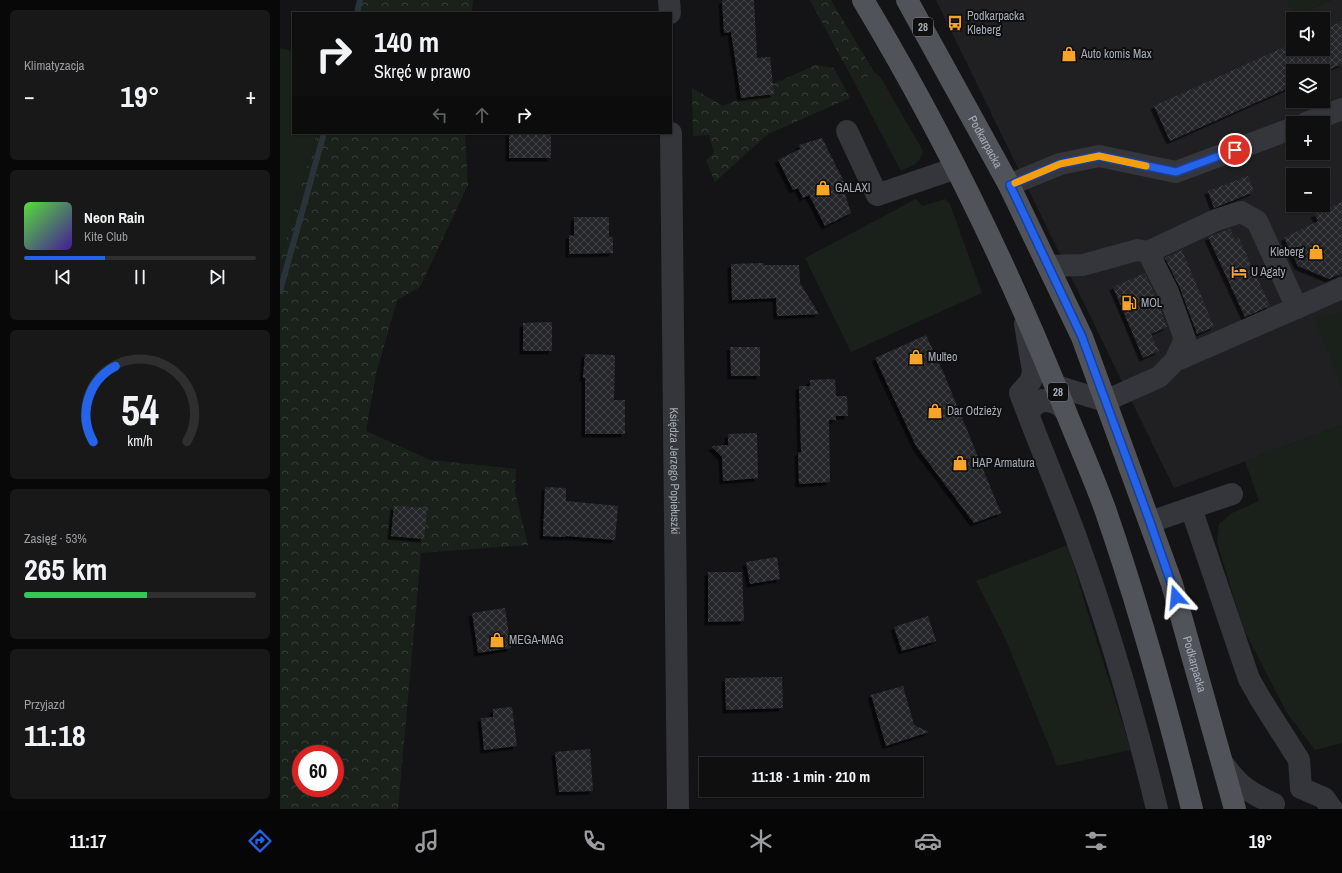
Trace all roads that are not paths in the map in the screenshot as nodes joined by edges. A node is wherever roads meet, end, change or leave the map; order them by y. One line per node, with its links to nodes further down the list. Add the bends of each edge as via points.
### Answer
1 (670, 0): 4 (street)
2 (863, 0): 10 (main road, 28)
3 (907, 0): 11 (main road, Podkarpacka / 28)
4 (670, 12)
5 (1342, 109): 6 (street)
6 (1324, 116)
7 (847, 131): 10 (street, via 877,195)
8 (1286, 131): 11 (street, via 1176,172 1099,156 1060,164)
9 (671, 134): 28 (street, Księdza Jerzego Popiełuszki)
10 (956, 168): 15 (main road, 28)
11 (1010, 185): 13 (main road, Podkarpacka / 28)
12 (1148, 252): 13 (street, via 1137,250 1083,265); 16 (street, via 1216,220 1241,212 1257,221); 17 (street, via 1168,292 1185,339)
13 (1049, 266): 19 (main road, Podkarpacka / 28, via 1082,337)
14 (1342, 288): 16 (street)
15 (1022, 306): 18 (main road, 28); 21 (street, via 1033,371 1031,380 1020,393)
16 (1297, 308): 17 (street)
17 (1175, 360): 19 (street, via 1160,377)
18 (1056, 386): 19 (street); 20 (main road, 28)
19 (1105, 401): 24 (main road, Podkarpacka / 28)
20 (1065, 410): 21 (street, via 1056,403 1042,400 1031,408); 30 (main road, 28, via 1109,523 1163,692)
21 (1029, 416): 29 (street, via 1101,609 1140,739)
22 (1232, 494): 23 (street)
23 (1191, 508): 24 (street); 26 (street, via 1249,679 1299,760)
24 (1150, 522): 25 (main road, Podkarpacka / 28, via 1174,592)
25 (1222, 762): 27 (street, via 1233,778 1247,791); 31 (main road, Podkarpacka / 28)
26 (1301, 788): 27 (street); 32 (street, via 1324,798)
27 (1272, 807)
28 (678, 809)
29 (1157, 809)
30 (1192, 809)
31 (1235, 809)
32 (1332, 809)

